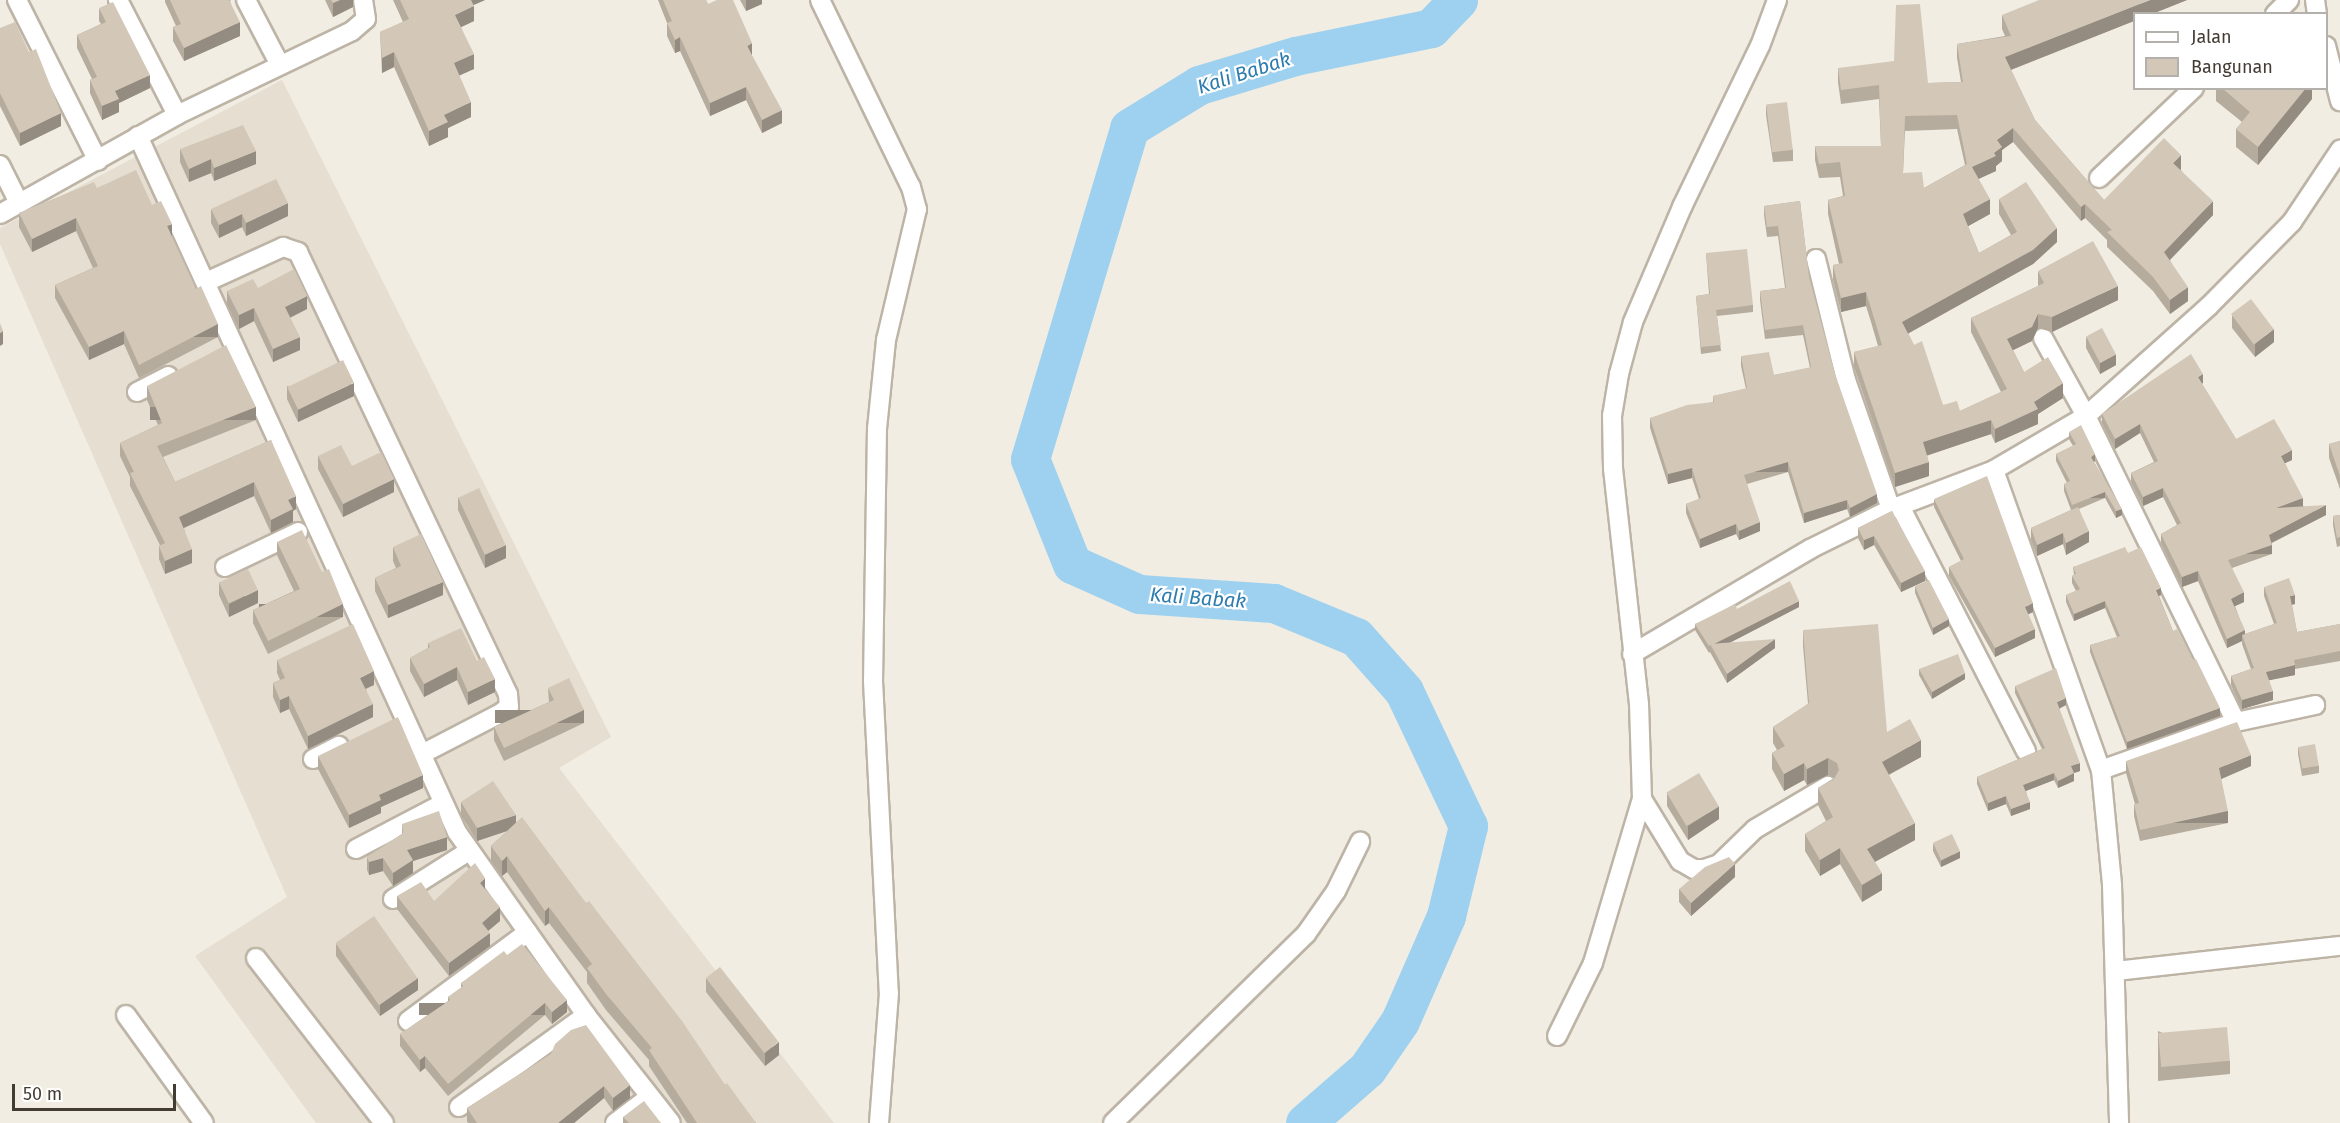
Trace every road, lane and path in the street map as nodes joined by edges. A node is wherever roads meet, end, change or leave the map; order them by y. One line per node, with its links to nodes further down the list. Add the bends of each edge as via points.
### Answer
1 (17, 0): 16 (street)
2 (118, 0): 13 (street)
3 (246, 0): 10 (street)
4 (363, 0): 10 (street, via 363,24)
5 (820, 0): 66 (street, via 911,187 917,209 886,340 877,428 873,681 889,993)
6 (1777, 0): 35 (street, via 1760,46 1682,207 1633,322 1619,374 1612,416 1613,468)
7 (2289, 0): 8 (street)
8 (2277, 12)
9 (2332, 54): 12 (street)
10 (279, 65): 13 (street)
11 (2192, 90): 18 (street)
12 (2340, 102)
13 (177, 115): 14 (street)
14 (138, 136): 16 (street); 22 (street)
15 (2340, 150): 28 (street, via 2292,222 2208,307)
16 (98, 161): 19 (street)
17 (0, 165): 19 (street)
18 (2099, 178)
19 (19, 203): 20 (street)
20 (0, 214)
21 (1816, 259): 30 (street, via 1846,380)
22 (206, 282): 24 (street); 42 (street, via 283,247 292,246 298,252 508,694 509,707 501,713)
23 (2043, 338): 28 (street)
24 (234, 342): 25 (street); 31 (street)
25 (214, 352)
26 (185, 367): 27 (street)
27 (137, 392)
28 (2086, 416): 29 (street); 38 (street)
29 (1994, 470): 30 (street); 44 (street)
30 (1896, 508): 35 (street, via 1758,577); 41 (street)
31 (316, 524): 32 (street); 33 (street)
32 (225, 567)
33 (361, 621): 34 (street); 37 (street)
34 (339, 631)
35 (1632, 654): 46 (street, via 1644,757)
36 (2315, 705): 38 (street)
37 (403, 715): 39 (street); 42 (street)
38 (2236, 722): 44 (street)
39 (383, 724)
40 (353, 739): 43 (street)
41 (2026, 751)
42 (420, 754): 47 (street)
43 (313, 759)
44 (2101, 770): 55 (street, via 2108,817)
45 (1828, 786): 46 (street, via 1755,829 1719,864 1704,869 1694,869 1680,861)
46 (1642, 799): 59 (street, via 1593,963)
47 (442, 804): 49 (street); 50 (street)
48 (1360, 842): 67 (street, via 1336,891 1306,934)
49 (356, 849)
50 (469, 851): 51 (street); 52 (street)
51 (393, 899)
52 (528, 932): 57 (street); 58 (street)
53 (2340, 946): 55 (street)
54 (256, 958): 63 (street)
55 (2116, 971): 68 (street)
56 (126, 1015): 62 (street)
57 (586, 1016): 60 (street); 61 (street)
58 (408, 1021)
59 (1557, 1036)
60 (651, 1097): 64 (street); 65 (street)
61 (459, 1107)
62 (204, 1123)
63 (384, 1123)
64 (615, 1123)
65 (671, 1123)
66 (879, 1123)
67 (1113, 1123)
68 (2119, 1123)

